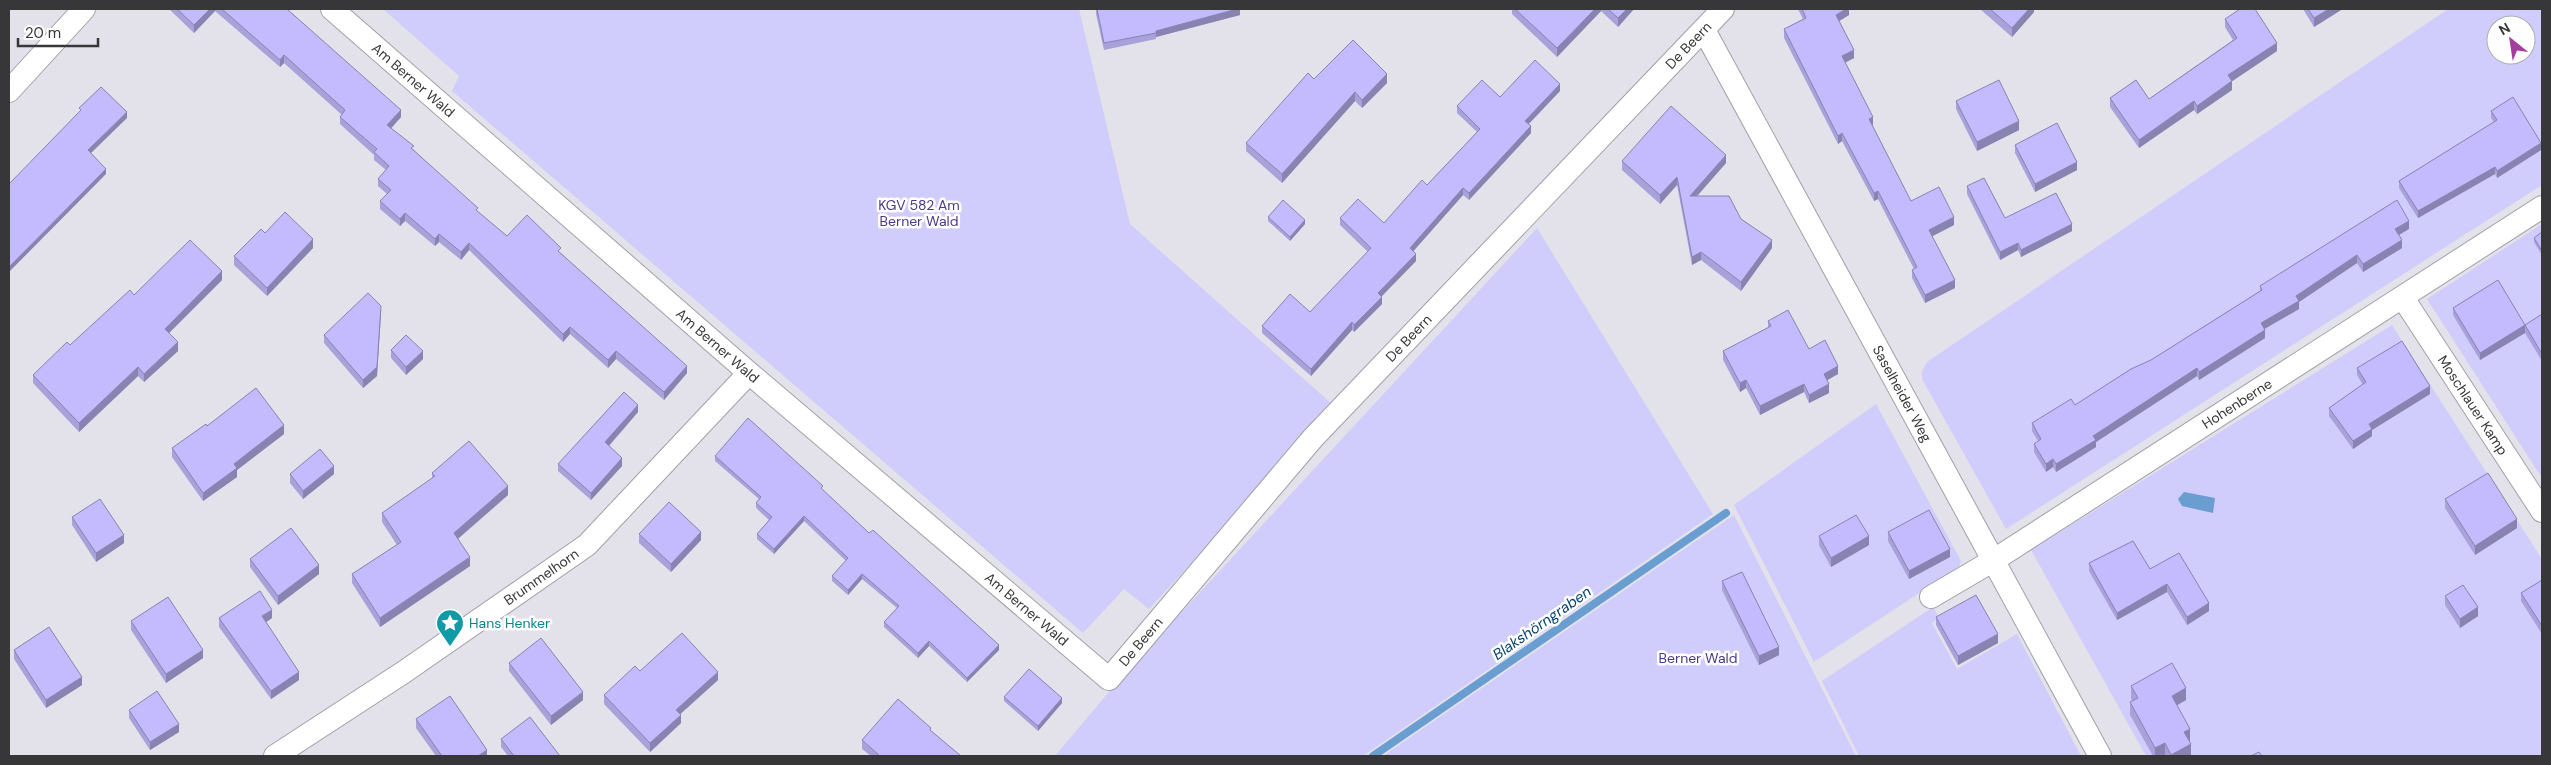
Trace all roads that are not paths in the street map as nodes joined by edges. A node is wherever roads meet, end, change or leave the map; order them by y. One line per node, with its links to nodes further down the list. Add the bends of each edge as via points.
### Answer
1 (84, 9): 5 (street)
2 (332, 9): 8 (street, Am Berner Wald)
3 (1723, 9): 4 (street, De Beern)
4 (1704, 30): 10 (street, Saselheider Weg); 12 (street, De Beern, via 1313,438)
5 (9, 91)
6 (2542, 207): 7 (street, Hohenberne)
7 (2403, 298): 9 (street, Moschlauer Kamp); 10 (street, Hohenberne)
8 (749, 372): 12 (street, Am Berner Wald); 13 (street, Brummelhorn, via 587,545 404,672)
9 (2542, 511)
10 (1994, 560): 11 (street, Hohenberne); 14 (street, Saselheider Weg)
11 (1931, 597)
12 (1109, 679)
13 (275, 756)
14 (2100, 756)

